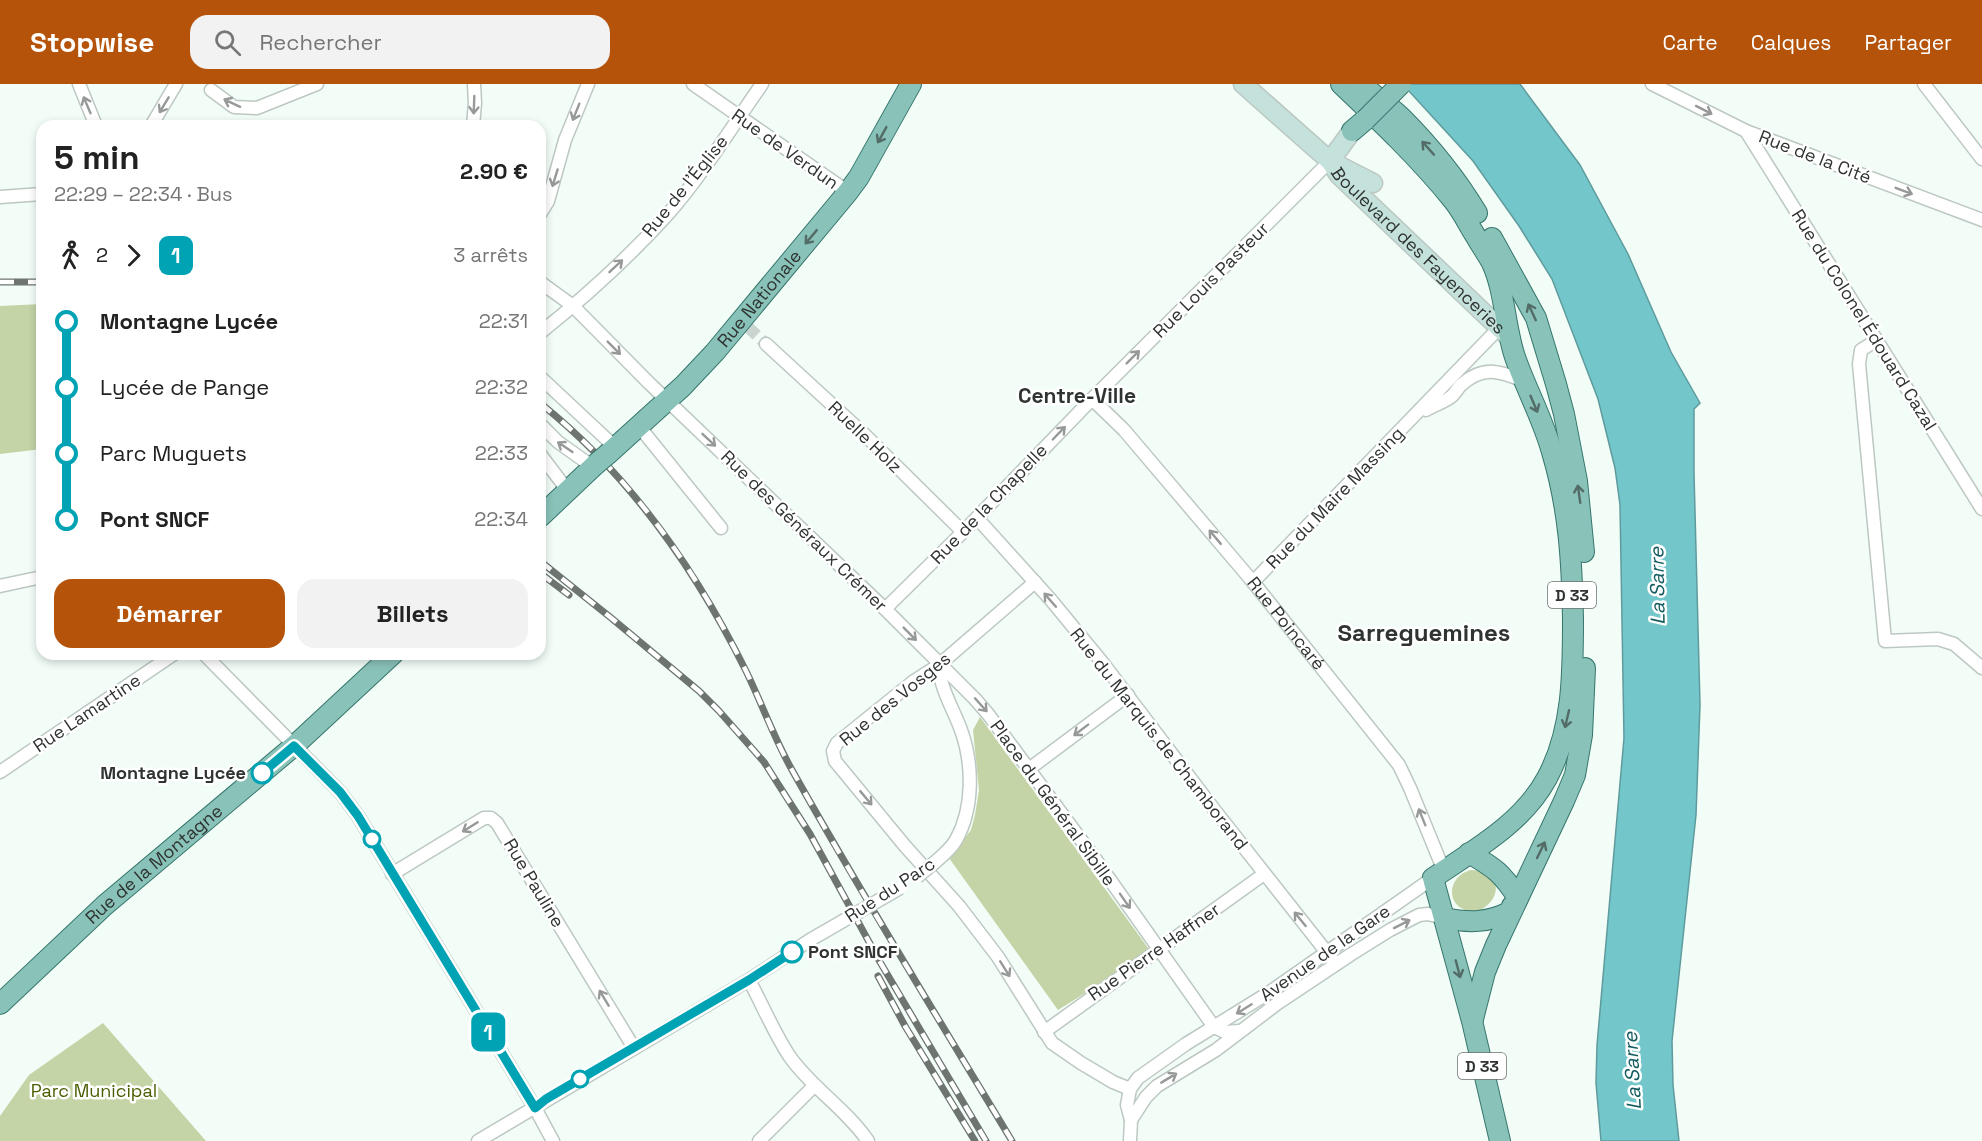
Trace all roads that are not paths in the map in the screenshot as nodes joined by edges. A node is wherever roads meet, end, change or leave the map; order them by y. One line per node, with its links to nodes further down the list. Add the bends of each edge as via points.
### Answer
1 (79, 84): 17 (street, one-way to 1)
2 (176, 84): 18 (street, one-way to 18)
3 (317, 84): 15 (street, one-way to 15, via 256,108 234,107)
4 (474, 84): 19 (street, one-way to 19)
5 (588, 84): 28 (street, one-way to 28, via 565,140)
6 (693, 84): 16 (street, Rue de Verdun)
7 (762, 84): 16 (street, Rue de l'Église)
8 (911, 84): 25 (main road, Rue Nationale, one-way to 25)
9 (1243, 84): 23 (street)
10 (1341, 84): 32 (main road, D 33, via 1388,128 1455,202 1492,264)
11 (1361, 84): 70 (main road, D 33, one-way to 11, via 1575,775 1582,735 1585,575 1572,450 1536,318 1517,281 1466,194 1440,161 1401,117)
12 (1401, 84): 20 (main road, bridge)
13 (1652, 84): 21 (street, Rue de la Cité, one-way to 21)
14 (1924, 84): 22 (street)
15 (211, 90)
16 (739, 117): 25 (street, Rue de Verdun); 31 (street, Rue de l'Église, one-way to 16, via 669,213)
17 (94, 120)
18 (155, 120)
19 (474, 120)
20 (1359, 126): 23 (street)
21 (1746, 131): 29 (street, Rue de la Cité, one-way to 29); 34 (street, Rue du Colonel Édouard Cazal)
22 (1982, 159)
23 (1330, 161): 24 (street); 32 (street, Boulevard des Fayenceries, via 1339,175); 38 (street, Rue Louis Pasteur, one-way to 23)
24 (1373, 183)
25 (848, 192): 39 (main road, Rue Nationale, one-way to 39, via 744,324)
26 (36, 194): 27 (street)
27 (0, 197)
28 (546, 204)
29 (1982, 220)
30 (546, 286): 31 (street, Rue des Généraux Crémer)
31 (573, 306): 33 (street, Rue de l'Église); 39 (street, Rue des Généraux Crémer, one-way to 39)
32 (1506, 326): 36 (main road, Boulevard des Fayenceries / D 33); 40 (street, Rue du Maire Massing); 41 (street, Rue du Maire Massing)
33 (546, 328)
34 (1877, 340): 47 (street, Rue du Colonel Édouard Cazal); 61 (street, via 1861,350 1859,364 1885,641 1938,639 1954,644)
35 (766, 344): 51 (street, Ruelle Holz)
36 (1524, 381): 40 (street, Rue du Maire Massing, via 1501,372 1476,374 1450,398); 66 (main road, Boulevard des Fayenceries / D 33, one-way to 66, via 1552,449 1569,528 1573,656 1570,704 1555,760 1539,790 1520,814)
37 (546, 384): 44 (street)
38 (1092, 399): 49 (street, Rue de la Chapelle, one-way to 38); 54 (street, Rue Poincaré, one-way to 38, via 1124,430)
39 (666, 400): 42 (main road); 56 (street, Rue des Généraux Crémer, one-way to 56)
40 (1434, 406): 41 (street, Rue du Maire Massing)
41 (1417, 415): 54 (street, Rue du Maire Massing)
42 (638, 425): 44 (main road); 50 (street)
43 (546, 430): 44 (street, one-way to 43, via 558,442)
44 (603, 458): 46 (main road)
45 (546, 462): 46 (street)
46 (568, 490): 48 (main road)
47 (1982, 509)
48 (546, 511)
49 (977, 518): 51 (street, Rue de la Chapelle); 53 (street, Rue du Marquis de Chamborand)
50 (721, 528)
51 (963, 532): 56 (street, Rue de la Chapelle)
52 (36, 578): 55 (street)
53 (1035, 582): 60 (street, Rue des Vosges); 62 (street, Rue du Marquis de Chamborand, one-way to 53)
54 (1253, 582): 69 (street, Rue Poincaré, one-way to 54, via 1399,765)
55 (0, 586)
56 (885, 609): 60 (street, Rue des Généraux Crémer, one-way to 60)
57 (165, 660): 65 (street, Rue Lamartine)
58 (210, 660): 63 (street)
59 (387, 660): 63 (main road, Rue de la Montagne)
60 (939, 664): 64 (street, Place du Général Sibille, one-way to 64, via 988,714); 75 (street, Rue du Parc, bridge, via 943,690 969,760 966,811 957,839 948,852 900,888); 80 (street, Rue des Vosges, one-way to 80, via 837,743 833,751 835,761 959,906 998,957)
61 (1982, 668)
62 (1128, 694): 64 (street, one-way to 64); 68 (street, Rue du Marquis de Chamborand)
63 (294, 746): 67 (street, via 340,792); 76 (main road, Rue de la Montagne, via 105,904)
64 (1029, 769): 72 (street, Place du Général Sibille, one-way to 72)
65 (0, 772)
66 (1469, 853): 69 (main road, D 33); 70 (main road, via 1496,868)
67 (392, 874): 81 (street, Rue Pauline, one-way to 67, via 497,822 484,818); 84 (street)
68 (1264, 874): 72 (street, Rue Pierre Haffner); 73 (street, Rue du Marquis de Chamborand, one-way to 68)
69 (1439, 874): 71 (main road, D 33); 73 (street, Avenue de la Gare)
70 (1510, 906): 71 (main road, via 1485,921); 77 (main road, D 33, via 1485,972)
71 (1444, 918): 74 (street, Avenue de la Gare, one-way to 71, via 1419,915); 77 (main road, D 33, one-way to 77)
72 (1158, 949): 78 (street, Place du Général Sibille); 80 (street, Rue Pierre Haffner)
73 (1326, 952): 74 (street, Rue du Marquis de Chamborand); 78 (street, Avenue de la Gare, one-way to 78)
74 (1336, 964): 79 (street, Avenue de la Gare)
75 (749, 980): 81 (street, Rue du Parc); 82 (street, via 789,1056)
76 (0, 1004)
77 (1472, 1021): 91 (main road, D 33)
78 (1214, 1027): 79 (street, via 1225,1032); 83 (street, Avenue de la Gare, via 1138,1078)
79 (1239, 1031): 85 (street, Avenue de la Gare, one-way to 79, via 1156,1086 1216,1050)
80 (1044, 1032): 83 (street, Rue des Vosges, via 1065,1054)
81 (634, 1048): 84 (street, Rue du Parc)
82 (814, 1086): 88 (street); 89 (street)
83 (1130, 1089): 85 (street, via 1127,1105)
84 (535, 1108): 86 (street, Rue du Parc); 87 (street)
85 (1131, 1120): 90 (street)
86 (478, 1141)
87 (553, 1141)
88 (759, 1141)
89 (868, 1141)
90 (1130, 1141)
91 (1500, 1141)

